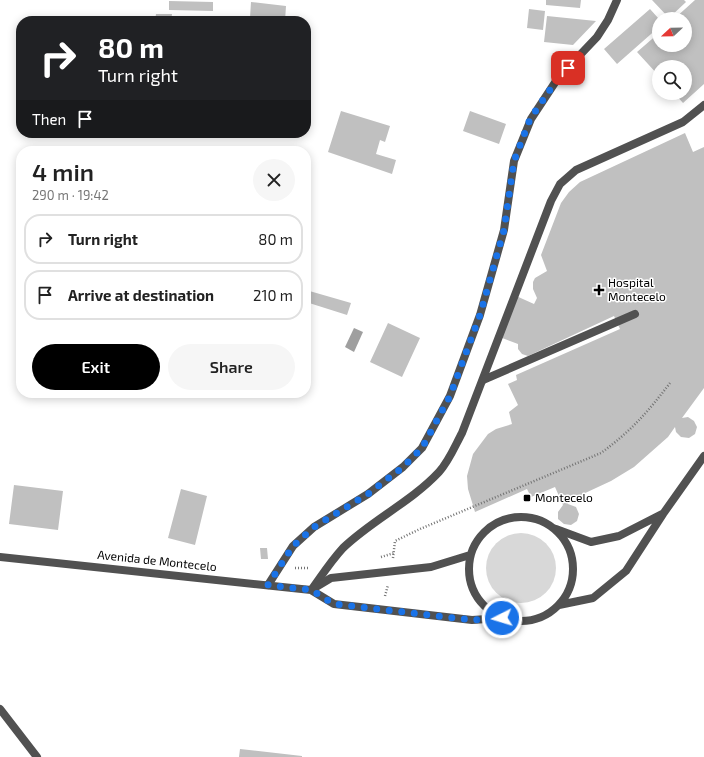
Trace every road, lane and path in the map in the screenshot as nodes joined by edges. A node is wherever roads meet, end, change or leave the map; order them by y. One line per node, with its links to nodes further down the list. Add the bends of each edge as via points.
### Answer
1 (617, 0): 12 (street, via 597,37 558,78 530,119 514,161 504,230 480,315 450,396 422,448 403,467 368,494 314,527 293,546)
2 (704, 104): 4 (street, via 683,122 576,170 560,184 551,201)
3 (635, 314): 4 (street)
4 (483, 380): 13 (street, via 462,433 439,472 405,502 344,548)
5 (670, 383): 11 (path, via 641,419 601,453 395,541)
6 (704, 456): 7 (street)
7 (663, 514): 8 (street, via 619,536 591,542); 14 (street, via 626,571 593,598)
8 (555, 528): 9 (street, via 539,519 522,516 505,518 489,526 481,534); 14 (street, via 566,541 572,557 573,574 568,591)
9 (470, 555): 11 (street, via 430,566); 16 (street, via 468,574 474,592 485,608)
10 (0, 557): 12 (street, Avenida de Montecelo)
11 (391, 572): 13 (street, via 331,578); 15 (path)
12 (268, 585): 13 (street, Avenida de Montecelo)
13 (311, 590): 15 (street, Avenida de Montecelo, via 334,604)
14 (559, 605): 16 (street, via 547,614 532,620)
15 (382, 610): 16 (street, Avenida de Montecelo, via 472,620)
16 (502, 618)
17 (0, 708): 18 (street)
18 (37, 757)

